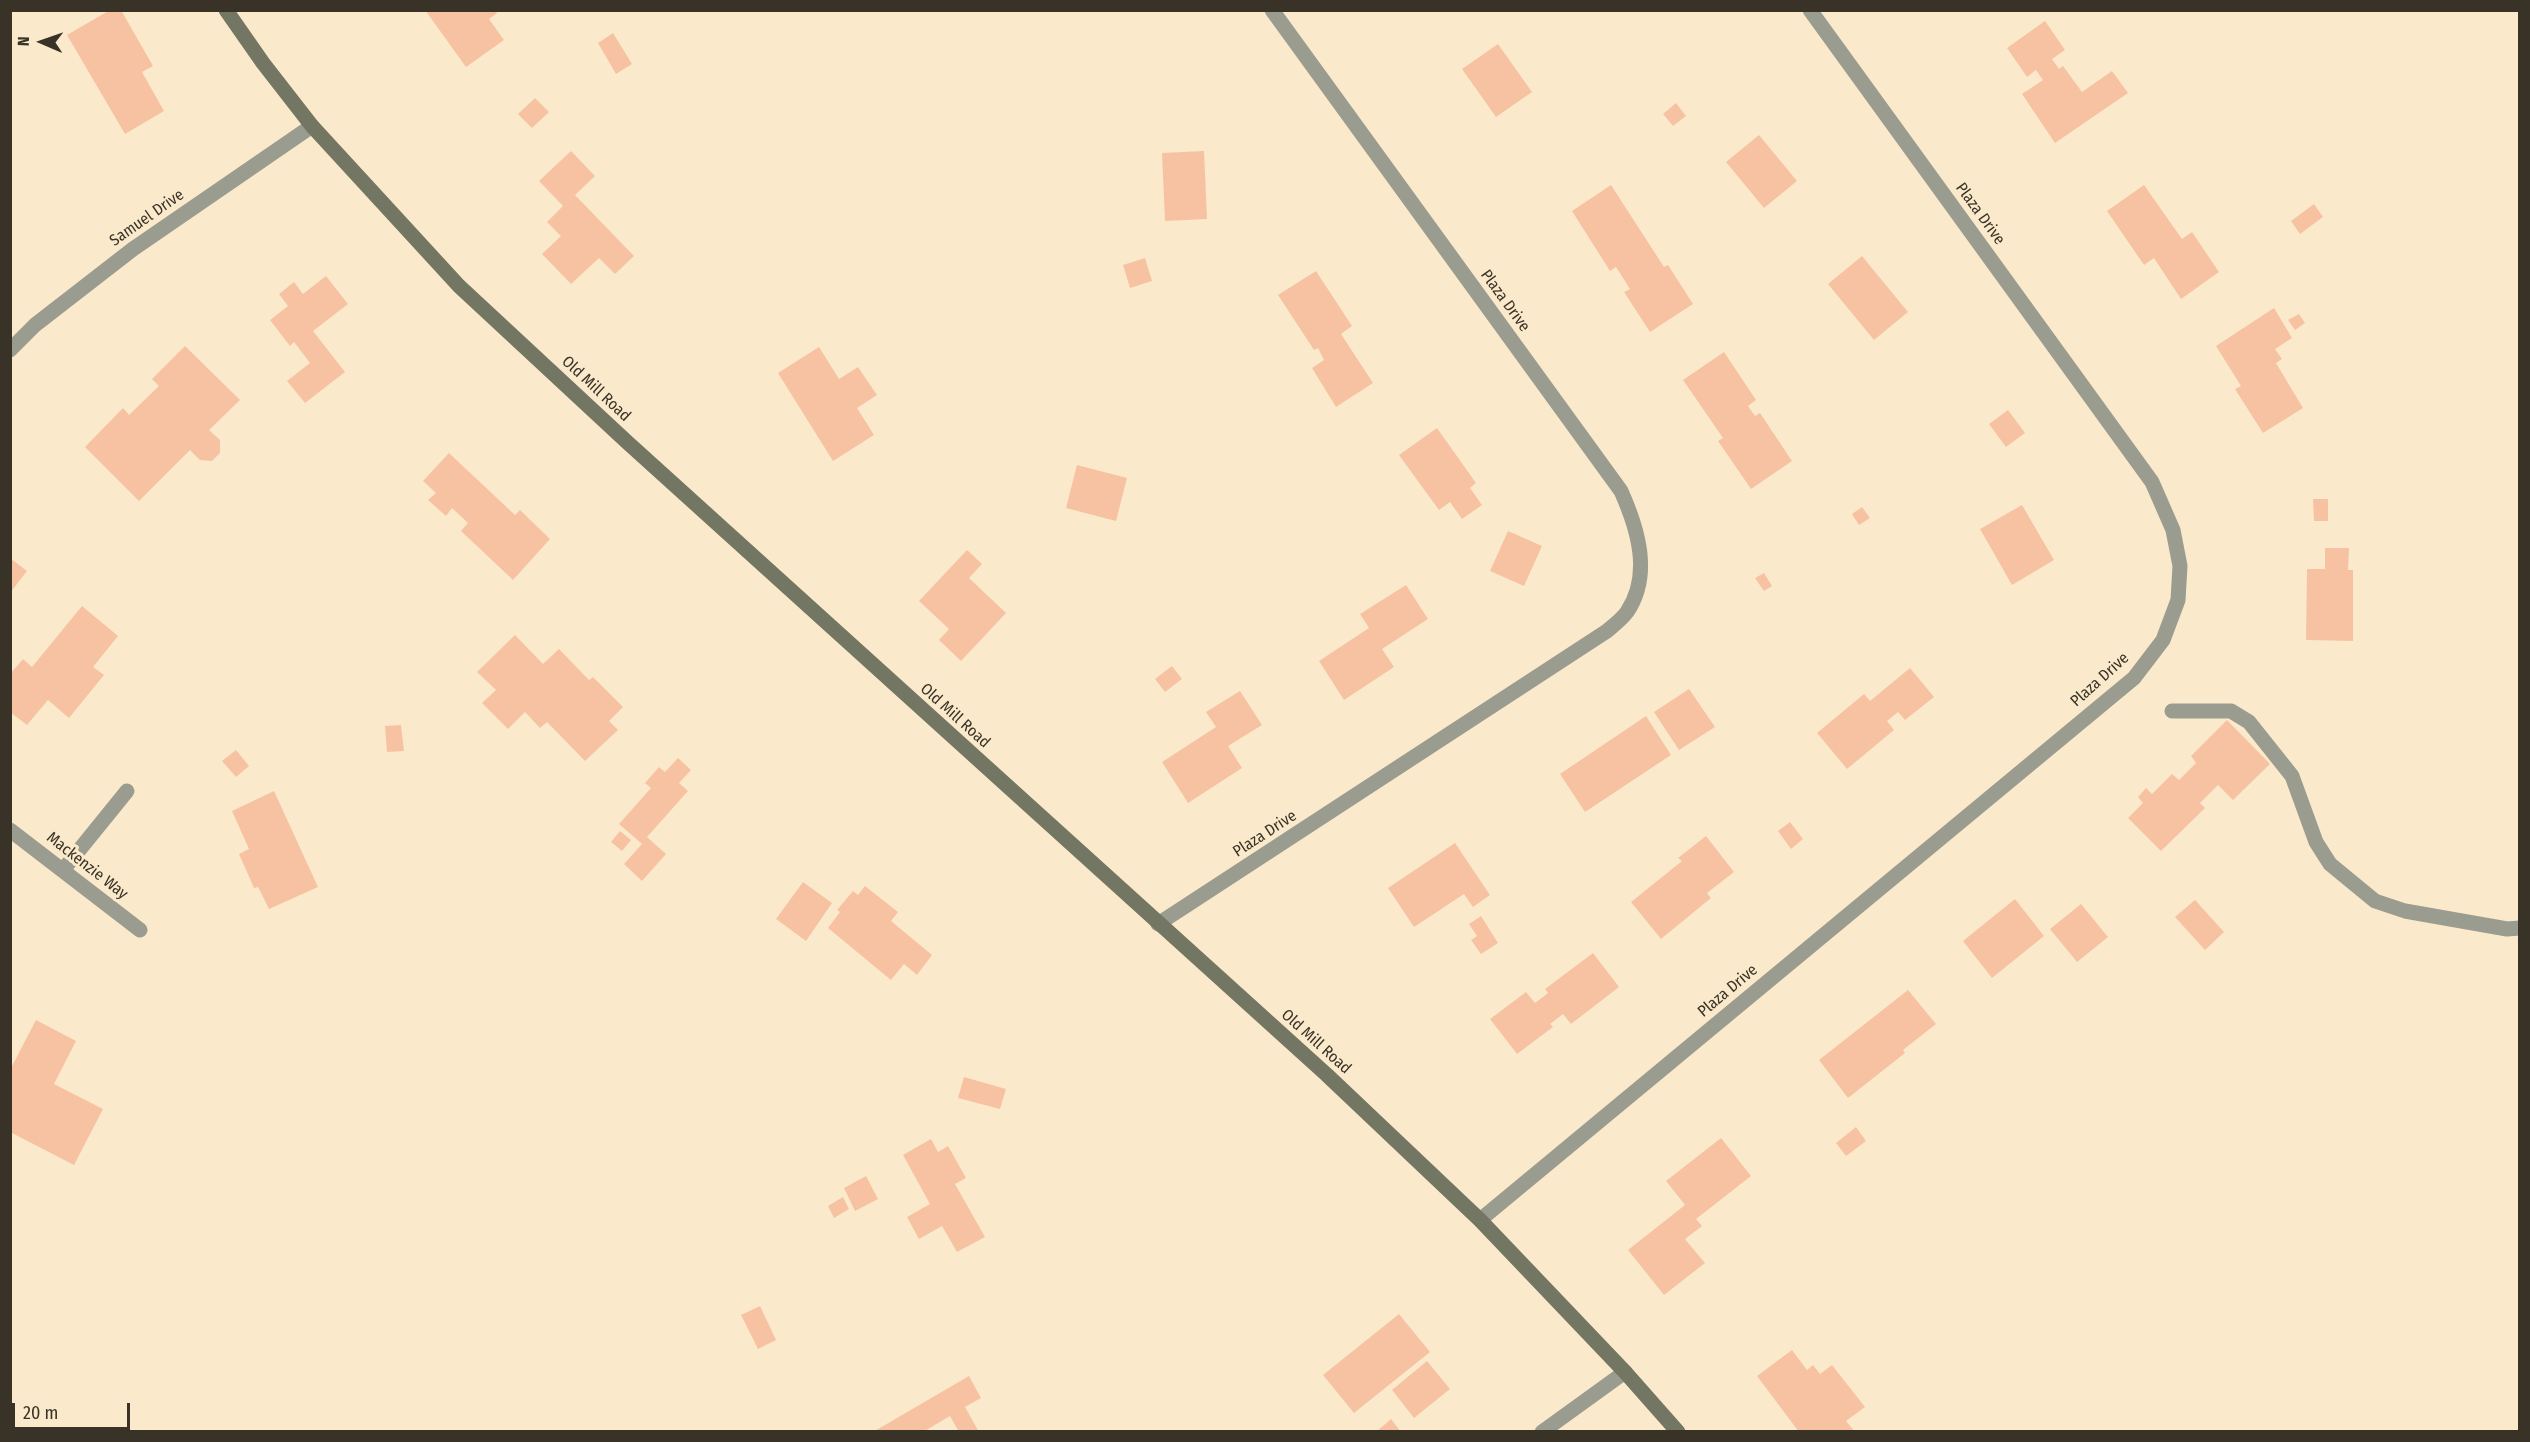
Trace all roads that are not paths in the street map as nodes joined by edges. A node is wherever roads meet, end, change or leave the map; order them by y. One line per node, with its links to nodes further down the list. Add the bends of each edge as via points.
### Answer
1 (226, 10): 4 (street, Old Mill Road)
2 (1272, 10): 10 (street, Plaza Drive, via 1621,491 1636,532 1641,575 1637,595 1626,614 1607,631)
3 (1810, 10): 13 (street, Plaza Drive, via 2152,482 2173,530 2180,566 2178,600 2163,640 2134,678)
4 (312, 126): 5 (street, Samuel Drive, via 133,249 35,324); 10 (street, Old Mill Road, via 459,286)
5 (10, 350)
6 (2172, 711): 11 (street, via 2231,711 2249,722 2292,776 2316,842 2330,864 2374,901 2404,911)
7 (127, 791): 9 (street)
8 (10, 830): 9 (street, Mackenzie Way)
9 (63, 870): 12 (street, Mackenzie Way)
10 (1158, 924): 13 (street, Old Mill Road, via 1327,1075)
11 (2520, 928)
12 (140, 930)
13 (1480, 1220): 14 (street, Old Mill Road)
14 (1625, 1372): 15 (street); 16 (street, Old Mill Road)
15 (1542, 1431)
16 (1678, 1431)

